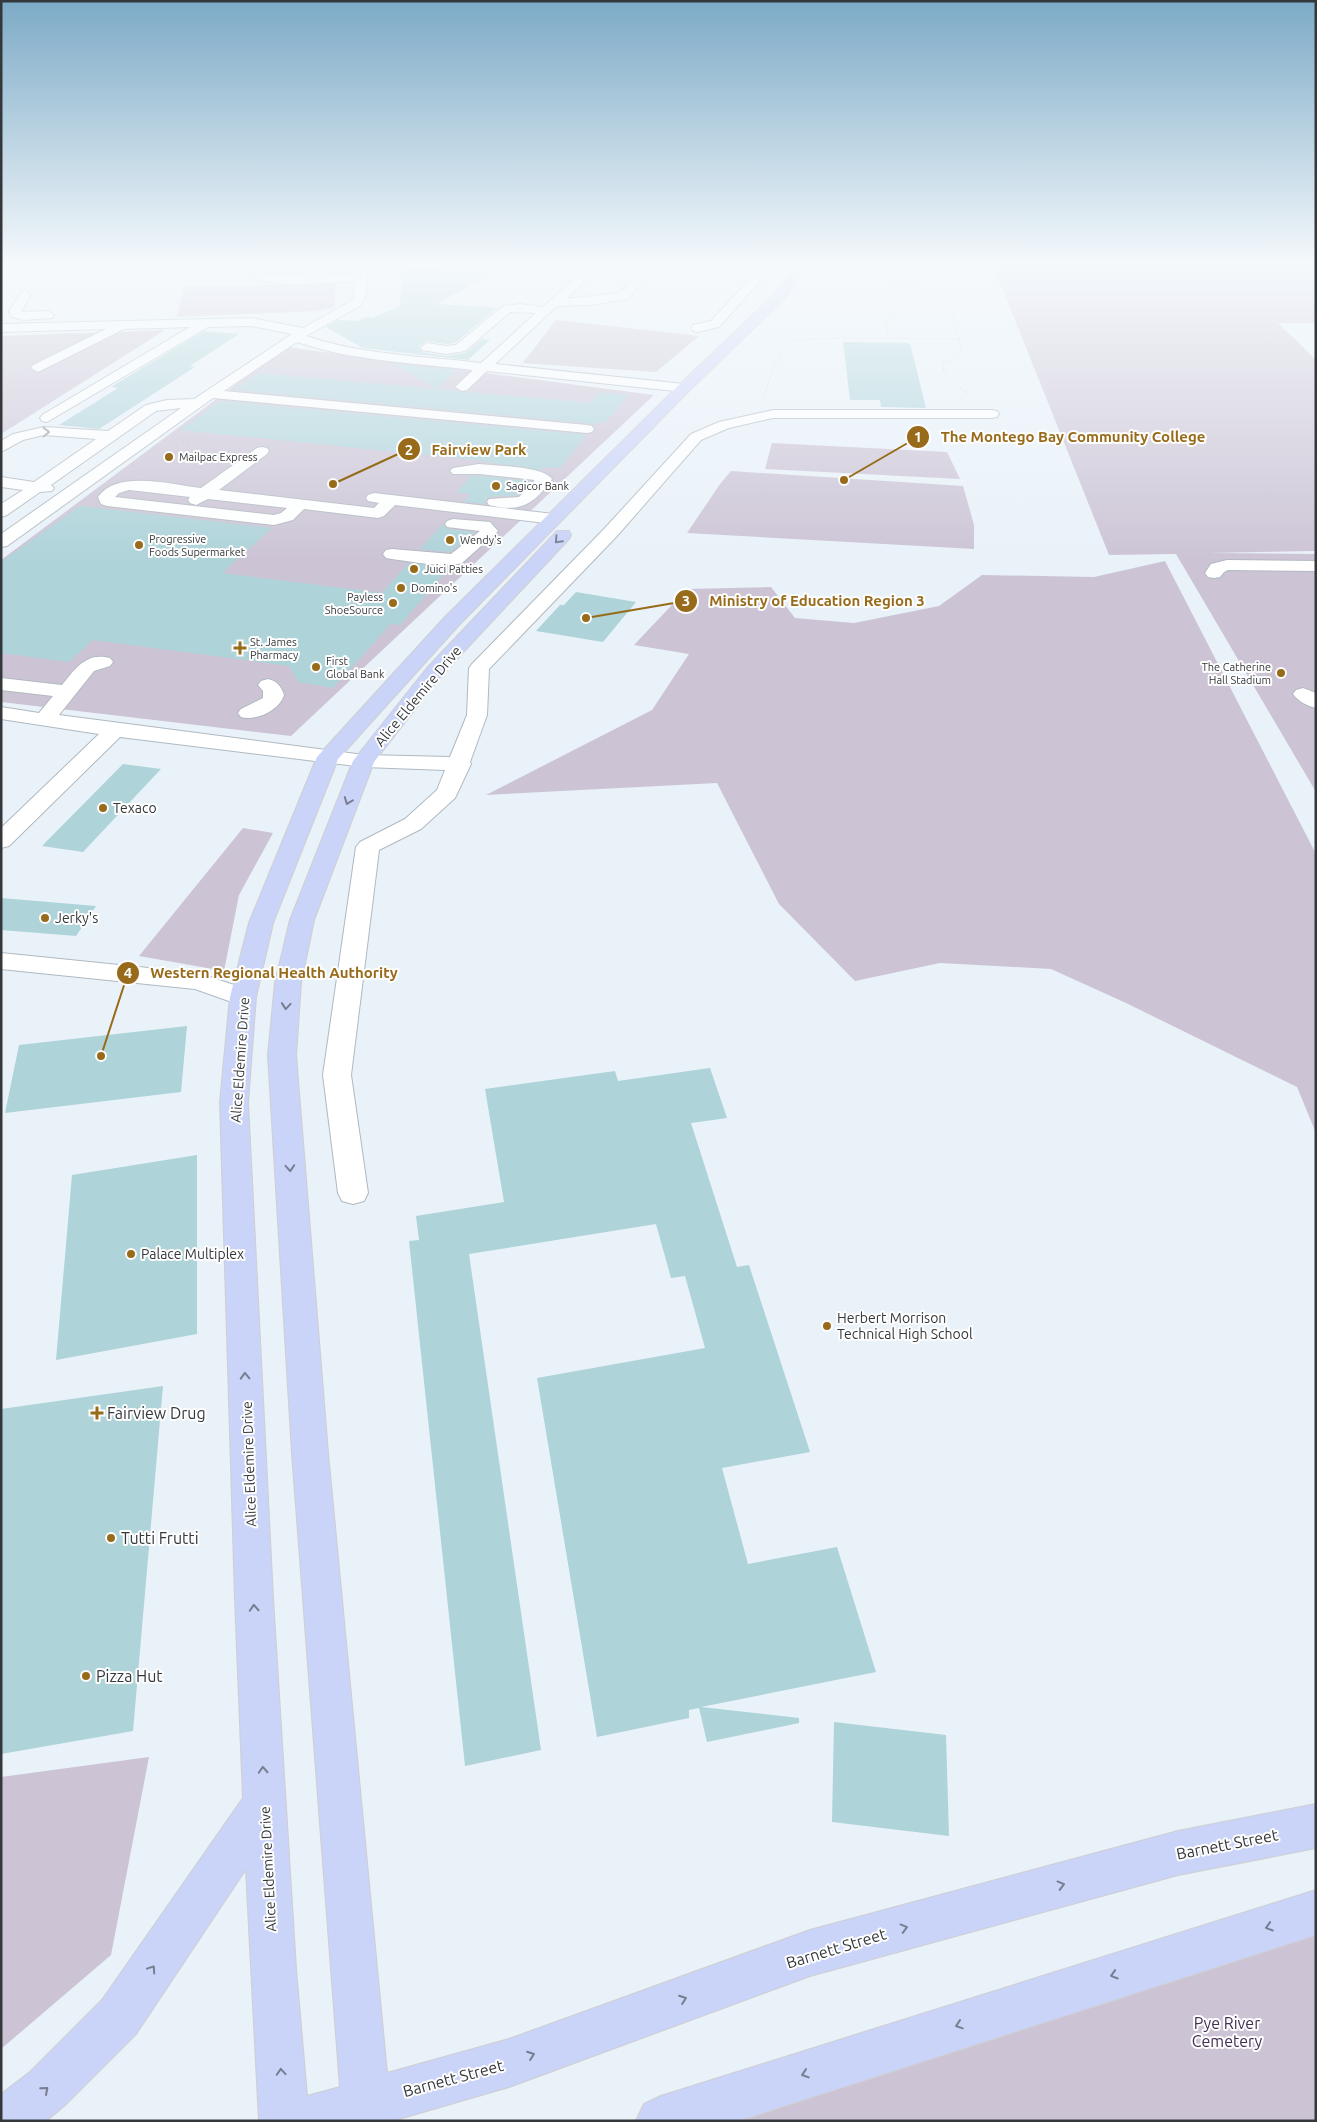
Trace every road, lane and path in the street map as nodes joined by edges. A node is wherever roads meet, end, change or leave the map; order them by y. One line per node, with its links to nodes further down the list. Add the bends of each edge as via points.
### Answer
1 (46, 364): 11 (lane)
2 (137, 364): 18 (lane)
3 (255, 364): 15 (lane)
4 (454, 364): 10 (lane)
5 (487, 364): 10 (lane)
6 (709, 364): 13 (main road, Alice Eldemire Drive)
7 (735, 364): 53 (main road, Alice Eldemire Drive, one-way to 53, via 612,484 434,672)
8 (777, 364): 19 (path)
9 (943, 364): 14 (path, via 942,369 953,384)
10 (484, 367): 12 (lane); 13 (lane)
11 (38, 368)
12 (462, 387)
13 (684, 388): 36 (main road, Alice Eldemire Drive)
14 (969, 393)
15 (210, 394): 16 (lane); 20 (lane)
16 (197, 404): 21 (lane, via 167,404 151,408); 24 (lane)
17 (992, 414): 19 (lane, via 773,414)
18 (47, 418)
19 (755, 418): 54 (lane, via 724,425 696,437 611,532 479,668 477,715)
20 (587, 429)
21 (112, 436): 22 (lane, one-way to 21, via 18,437 44,431); 28 (lane)
22 (1, 448)
23 (262, 451): 26 (lane)
24 (102, 469): 26 (lane); 29 (lane)
25 (458, 471): 30 (lane, via 536,475 544,479 526,501 515,504 452,499)
26 (221, 481): 31 (lane); 32 (lane)
27 (1, 482): 28 (lane)
28 (39, 487): 29 (lane); 35 (lane)
29 (72, 490): 38 (lane)
30 (436, 491)
31 (203, 495): 33 (lane); 34 (lane); 34 (lane, via 128,485 113,490 106,497 107,501)
32 (391, 500): 33 (lane, via 378,513); 36 (lane)
33 (300, 505): 34 (lane, via 287,516 274,520)
34 (183, 510)
35 (1, 512)
36 (554, 519): 52 (main road, Alice Eldemire Drive, via 452,621)
37 (434, 523): 39 (lane, via 484,526 490,531 456,560)
38 (1, 542)
39 (392, 554)
40 (1316, 566): 41 (lane, via 1228,565 1217,568)
41 (1214, 573)
42 (103, 662): 46 (lane, via 87,668)
43 (1, 684): 46 (lane)
44 (268, 685): 49 (lane, via 275,695 272,700 267,706)
45 (1316, 690): 47 (lane, via 1303,694)
46 (66, 691): 50 (lane)
47 (1316, 702)
48 (1, 713): 50 (lane)
49 (248, 713)
50 (44, 720): 51 (lane)
51 (115, 730): 52 (lane); 55 (lane)
52 (328, 757): 53 (lane); 57 (main road, Alice Eldemire Drive, via 261,923)
53 (364, 761): 54 (lane); 62 (main road, Alice Eldemire Drive, one-way to 62, via 302,920 288,983 282,1055 310,1454)
54 (460, 764): 58 (lane, via 447,793 413,824 368,847 337,1075)
55 (1, 841)
56 (1, 961): 57 (lane, via 198,981)
57 (243, 997): 59 (main road, Alice Eldemire Drive, one-way to 57, via 234,1102)
58 (353, 1193)
59 (265, 1803): 63 (main road, one-way to 59, via 47,2089 119,2017); 64 (main road, Alice Eldemire Drive, one-way to 59)
60 (1316, 1826): 62 (main road, Barnett Street, one-way to 60, via 810,1953 1178,1853)
61 (1316, 1912): 66 (main road, one-way to 66)
62 (367, 2112): 65 (main road, Barnett Street)
63 (8, 2121)
64 (284, 2121)
65 (306, 2121)
66 (661, 2121)

